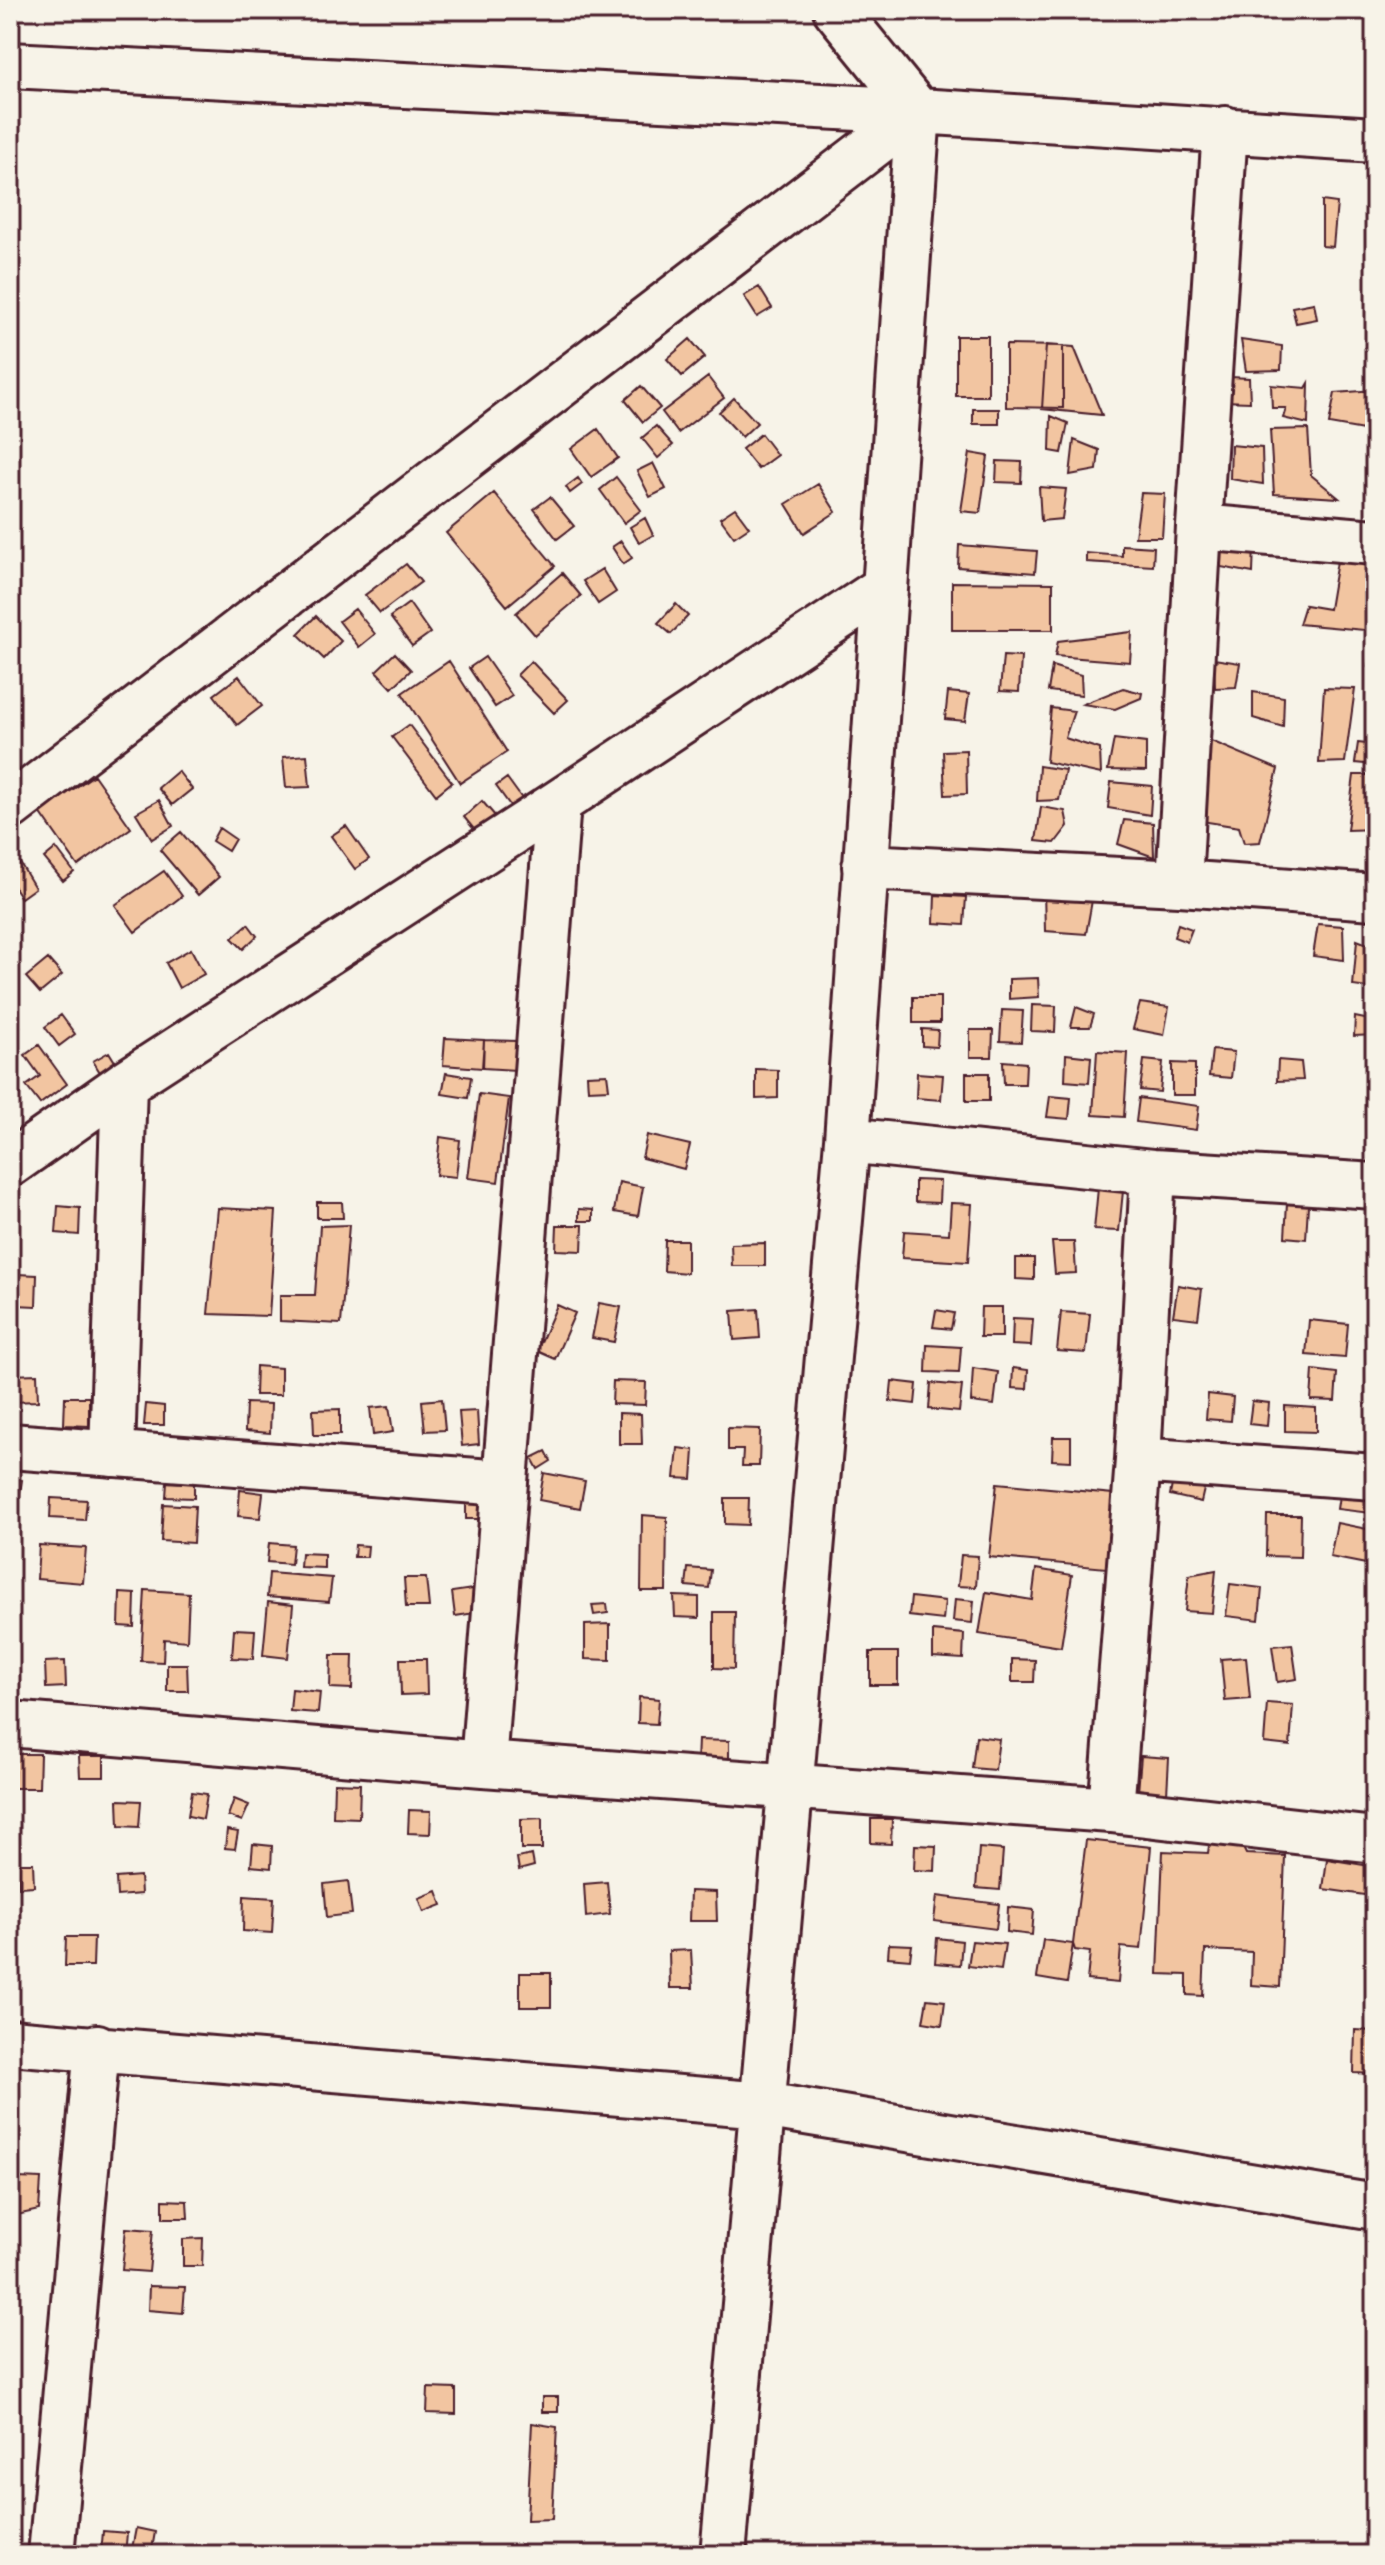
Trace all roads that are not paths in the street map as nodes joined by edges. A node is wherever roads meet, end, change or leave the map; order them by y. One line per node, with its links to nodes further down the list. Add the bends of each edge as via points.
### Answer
1 (836, 10): 3 (street)
2 (10, 65): 3 (street)
3 (918, 111): 4 (street); 8 (street); 10 (street)
4 (1225, 129): 5 (street); 6 (street)
5 (1375, 140)
6 (1199, 527): 7 (street); 12 (street)
7 (1375, 542)
8 (885, 587): 9 (street); 11 (street)
9 (558, 803): 14 (street); 23 (street)
10 (10, 807)
11 (865, 867): 12 (street); 15 (street)
12 (1179, 883): 13 (street)
13 (1375, 897)
14 (124, 1084): 16 (street); 20 (street)
15 (847, 1140): 17 (street); 26 (street)
16 (10, 1164)
17 (1153, 1172): 18 (street); 21 (street)
18 (1375, 1186)
19 (10, 1446): 20 (street)
20 (112, 1454): 23 (street)
21 (1138, 1460): 22 (street); 27 (street)
22 (1375, 1477)
23 (504, 1483): 25 (street)
24 (10, 1724): 25 (street)
25 (483, 1764): 26 (street)
26 (790, 1785): 27 (street); 31 (street)
27 (1111, 1810): 28 (street)
28 (1375, 1840)
29 (10, 2042): 30 (street)
30 (97, 2047): 31 (street); 33 (street)
31 (764, 2105): 32 (street); 34 (street)
32 (1375, 2207)
33 (51, 2555)
34 (723, 2555)

